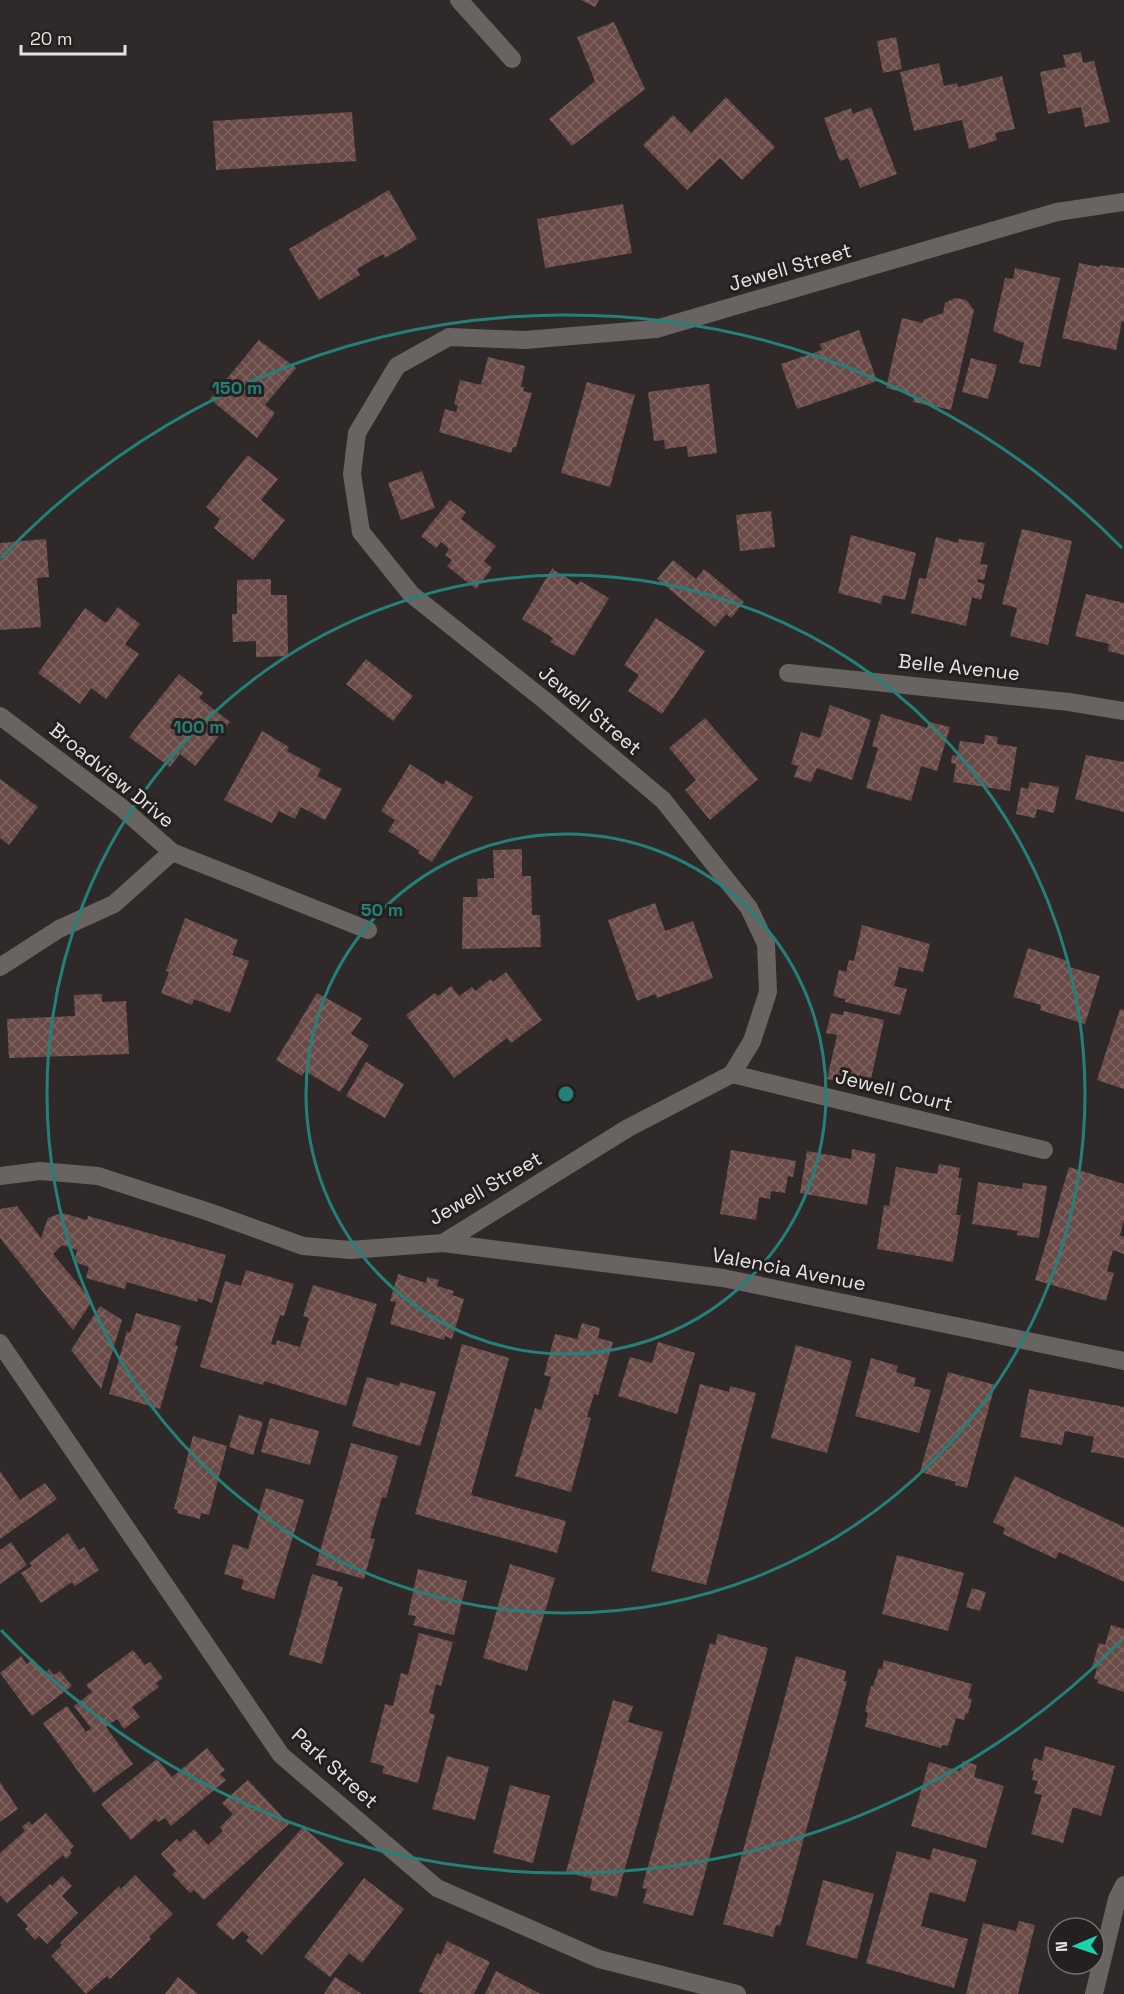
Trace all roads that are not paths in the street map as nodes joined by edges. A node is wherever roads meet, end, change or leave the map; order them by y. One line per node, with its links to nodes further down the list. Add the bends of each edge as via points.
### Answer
1 (459, 0): 2 (street)
2 (512, 59)
3 (1124, 202): 10 (street, Jewell Street, via 1057,212 656,329 525,340 449,337 397,366 357,433 352,474 361,532 404,585 663,800 749,908 766,944 768,992 752,1041)
4 (788, 673): 5 (street, Belle Avenue, via 1045,699)
5 (1124, 711)
6 (0, 716): 7 (street, Broadview Drive, via 122,808)
7 (172, 852): 8 (street); 9 (street, Broadview Drive, via 114,904 59,929)
8 (368, 930)
9 (0, 967)
10 (732, 1074): 11 (street, Jewell Court); 13 (street, Jewell Street, via 628,1128)
11 (1044, 1149)
12 (0, 1176): 13 (street, Jewell Street, via 40,1171 98,1176 303,1246 350,1250)
13 (443, 1243): 15 (street, Valencia Avenue, via 723,1278)
14 (0, 1342): 17 (street, Park Street, via 281,1755 437,1888 599,1959)
15 (1124, 1361)
16 (1124, 1885): 18 (street, via 1117,1899)
17 (737, 1994)
18 (1094, 1994)

